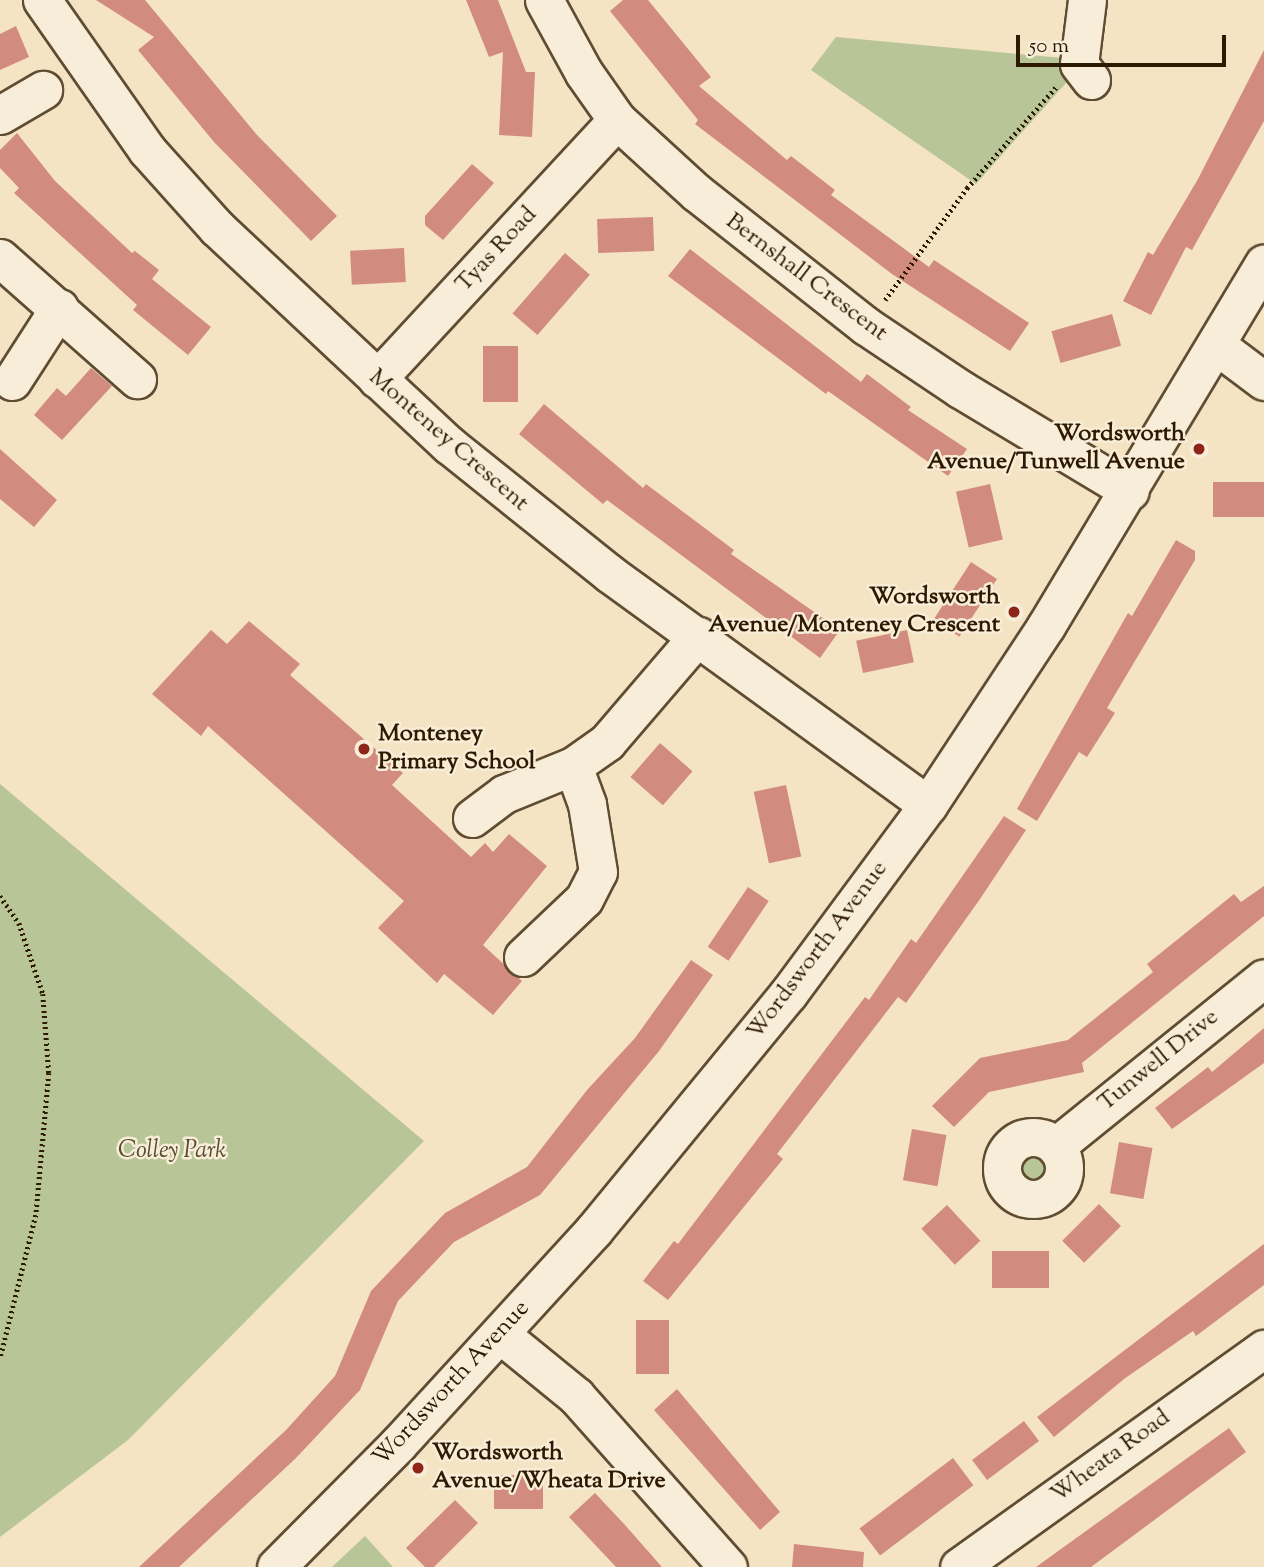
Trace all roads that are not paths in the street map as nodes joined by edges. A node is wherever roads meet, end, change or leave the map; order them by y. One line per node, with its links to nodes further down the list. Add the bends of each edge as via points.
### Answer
1 (42, 0): 13 (street, Monteney Crescent, via 147,150 254,265)
2 (544, 0): 7 (street, Bernshall Crescent)
3 (1087, 0): 4 (street)
4 (1085, 72)
5 (43, 90): 6 (street)
6 (0, 115)
7 (617, 121): 13 (street, Tyas Road); 16 (street, Bernshall Crescent, via 697,193 866,326 960,389)
8 (0, 258): 10 (street)
9 (1264, 263): 11 (street, Wordsworth Avenue)
10 (59, 308): 12 (street); 14 (street)
11 (1216, 345): 15 (street); 16 (street, Wordsworth Avenue)
12 (136, 379)
13 (377, 379): 17 (street, Monteney Crescent, via 534,516)
14 (12, 381)
15 (1264, 381)
16 (1130, 491): 19 (street, Wordsworth Avenue)
17 (698, 636): 18 (street, via 607,742); 19 (street, Monteney Crescent)
18 (573, 766): 20 (street, via 504,794); 21 (street, via 587,804 597,872 584,899)
19 (928, 805): 24 (street, Wordsworth Avenue, via 788,994 594,1230)
20 (471, 818)
21 (523, 957)
22 (1264, 978): 23 (street, Tunwell Drive)
23 (1056, 1146)
24 (500, 1334): 26 (street, Wordsworth Avenue); 27 (street, via 576,1396)
25 (1264, 1349): 28 (street, Wheata Road)
26 (276, 1567)
27 (728, 1567)
28 (959, 1567)

